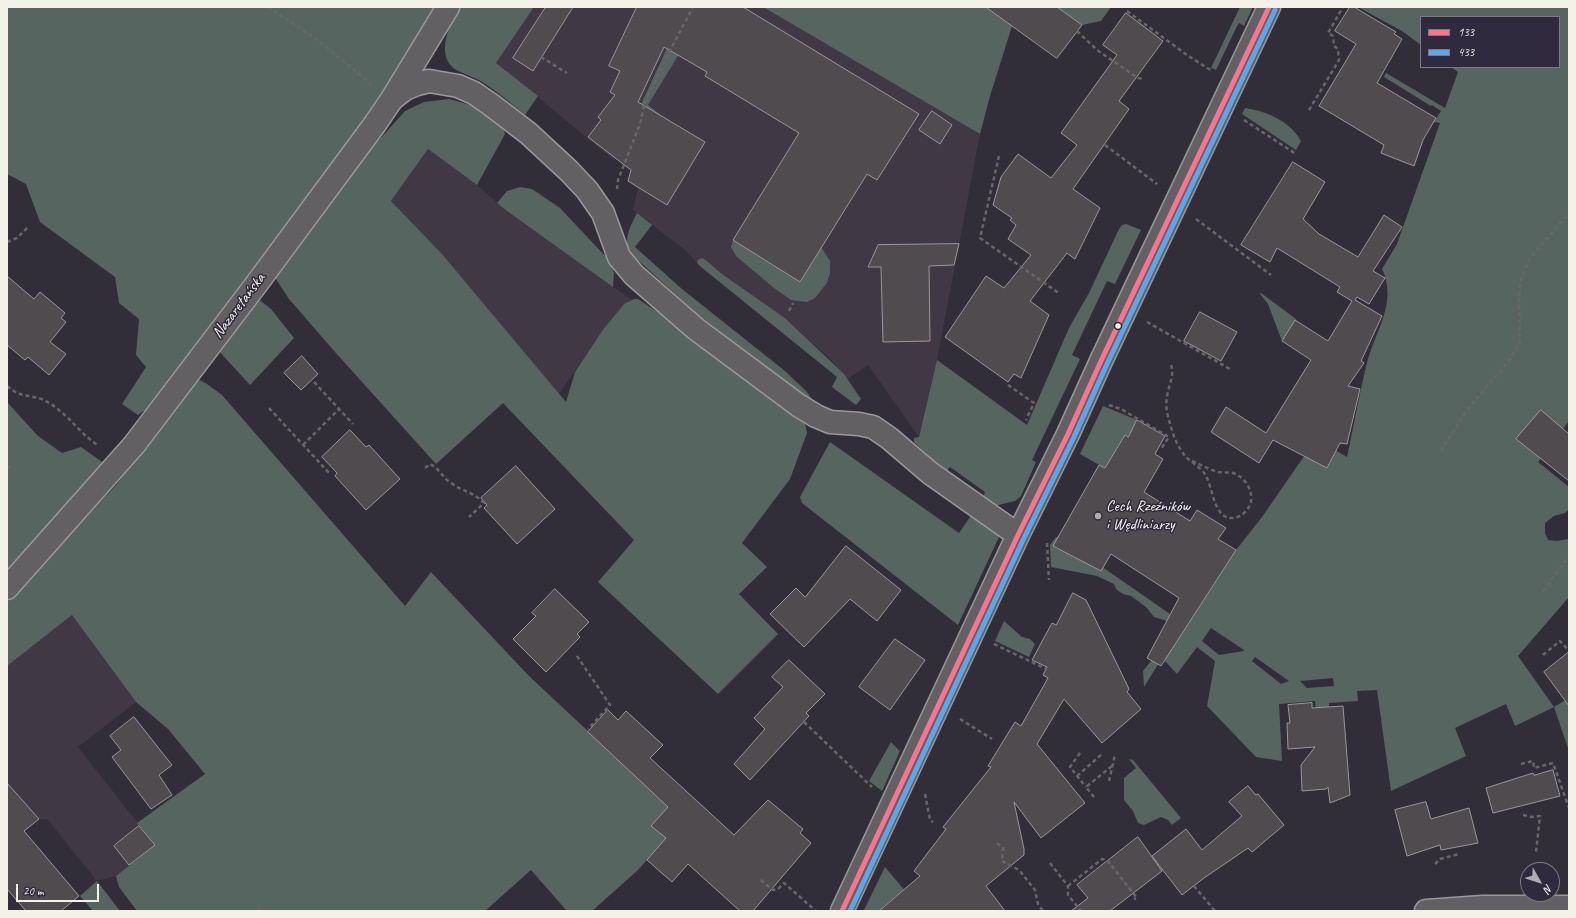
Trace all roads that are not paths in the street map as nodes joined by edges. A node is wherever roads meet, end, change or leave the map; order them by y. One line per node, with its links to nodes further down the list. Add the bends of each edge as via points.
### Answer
1 (448, 7): 3 (street, Nazaretańska)
2 (1269, 7): 4 (street, via 1068,434)
3 (392, 99): 4 (street, via 417,84 429,81 458,86 490,104 528,133 587,190 604,213 619,257 634,275 696,329 816,416 830,422 873,427 930,473); 5 (street, Nazaretańska, via 253,288 121,459)
4 (1018, 534): 7 (street)
5 (7, 588)
6 (1569, 907): 8 (street, via 1483,907)
7 (842, 911)
8 (1426, 911)

